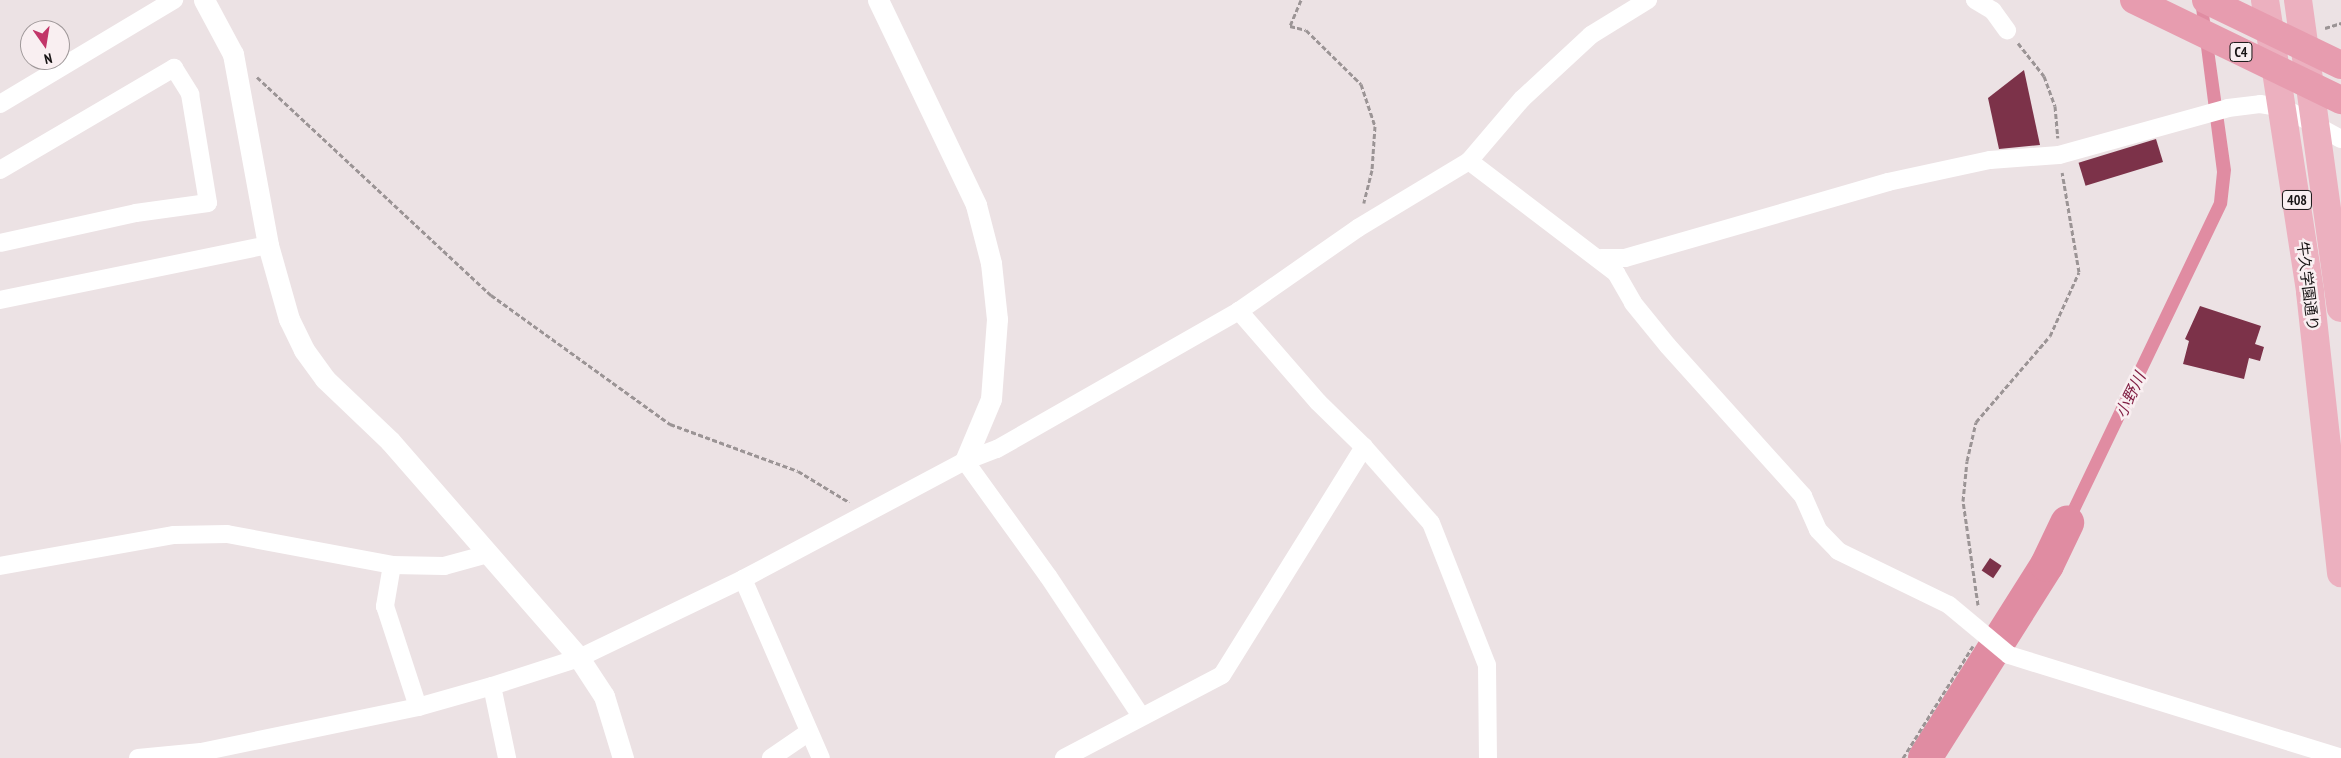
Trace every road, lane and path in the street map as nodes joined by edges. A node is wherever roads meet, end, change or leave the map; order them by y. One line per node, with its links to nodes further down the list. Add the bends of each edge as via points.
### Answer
1 (174, 0): 15 (street)
2 (204, 0): 12 (street)
3 (878, 0): 29 (street, via 976,205 991,263 997,319 991,398)
4 (1300, 0): 21 (path, via 1290,26 1306,30 1360,84 1375,126 1372,170)
5 (1648, 0): 19 (street, via 1591,35 1522,98)
6 (1976, 0): 11 (street, via 1994,11)
7 (2206, 0): 13 (highway, C4)
8 (2266, 0): 16 (highway, 牛久学園通り / 408)
9 (2298, 0): 17 (highway, 牛久学園通り / 408)
10 (2137, 2): 14 (highway, C4)
11 (2008, 30): 18 (path, via 2044,76 2055,106)
12 (233, 54): 23 (street); 30 (path, via 491,295 670,424 798,471)
13 (2341, 65)
14 (2341, 100)
15 (0, 104)
16 (2284, 108): 17 (street); 18 (street, via 2260,104 2205,112); 34 (highway, 牛久学園通り / 408, via 2310,292)
17 (2330, 132): 26 (highway, 牛久学園通り / 408)
18 (2059, 155): 24 (street, via 1990,160 1888,182 1625,258); 36 (path, via 2079,272 2050,336 1976,422 1967,461 1963,501)
19 (1469, 161): 21 (street); 24 (street)
20 (0, 170): 22 (street, via 174,68 190,94 208,203 136,213)
21 (1358, 228): 27 (street)
22 (0, 243)
23 (268, 245): 25 (street); 31 (street, via 289,319 304,350 325,379 390,441)
24 (1600, 258): 36 (street, via 1616,273 1633,303 1668,346 1793,484 1818,530 1838,551 1949,605)
25 (0, 300)
26 (2341, 308)
27 (1239, 311): 28 (street, via 1318,402); 29 (street, via 997,449)
28 (1364, 447): 40 (street, via 1222,675); 48 (street, via 1431,523 1487,665)
29 (965, 461): 30 (street); 40 (street, via 1043,568)
30 (865, 516): 35 (street)
31 (488, 554): 32 (street, via 444,566); 37 (street)
32 (392, 565): 33 (street, via 227,534 174,535); 39 (street, via 385,606)
33 (0, 566)
34 (2341, 573)
35 (743, 579): 37 (street); 41 (street)
36 (1983, 633): 49 (path); 50 (street, via 2010,655)
37 (579, 658): 38 (street); 44 (street, via 604,696)
38 (492, 686): 39 (street); 43 (street)
39 (418, 707): 42 (street, via 201,752)
40 (1140, 716): 47 (street)
41 (809, 732): 45 (street); 46 (street)
42 (138, 758)
43 (507, 758)
44 (623, 758)
45 (771, 758)
46 (821, 758)
47 (1064, 758)
48 (1488, 758)
49 (1903, 758)
50 (2341, 758)

